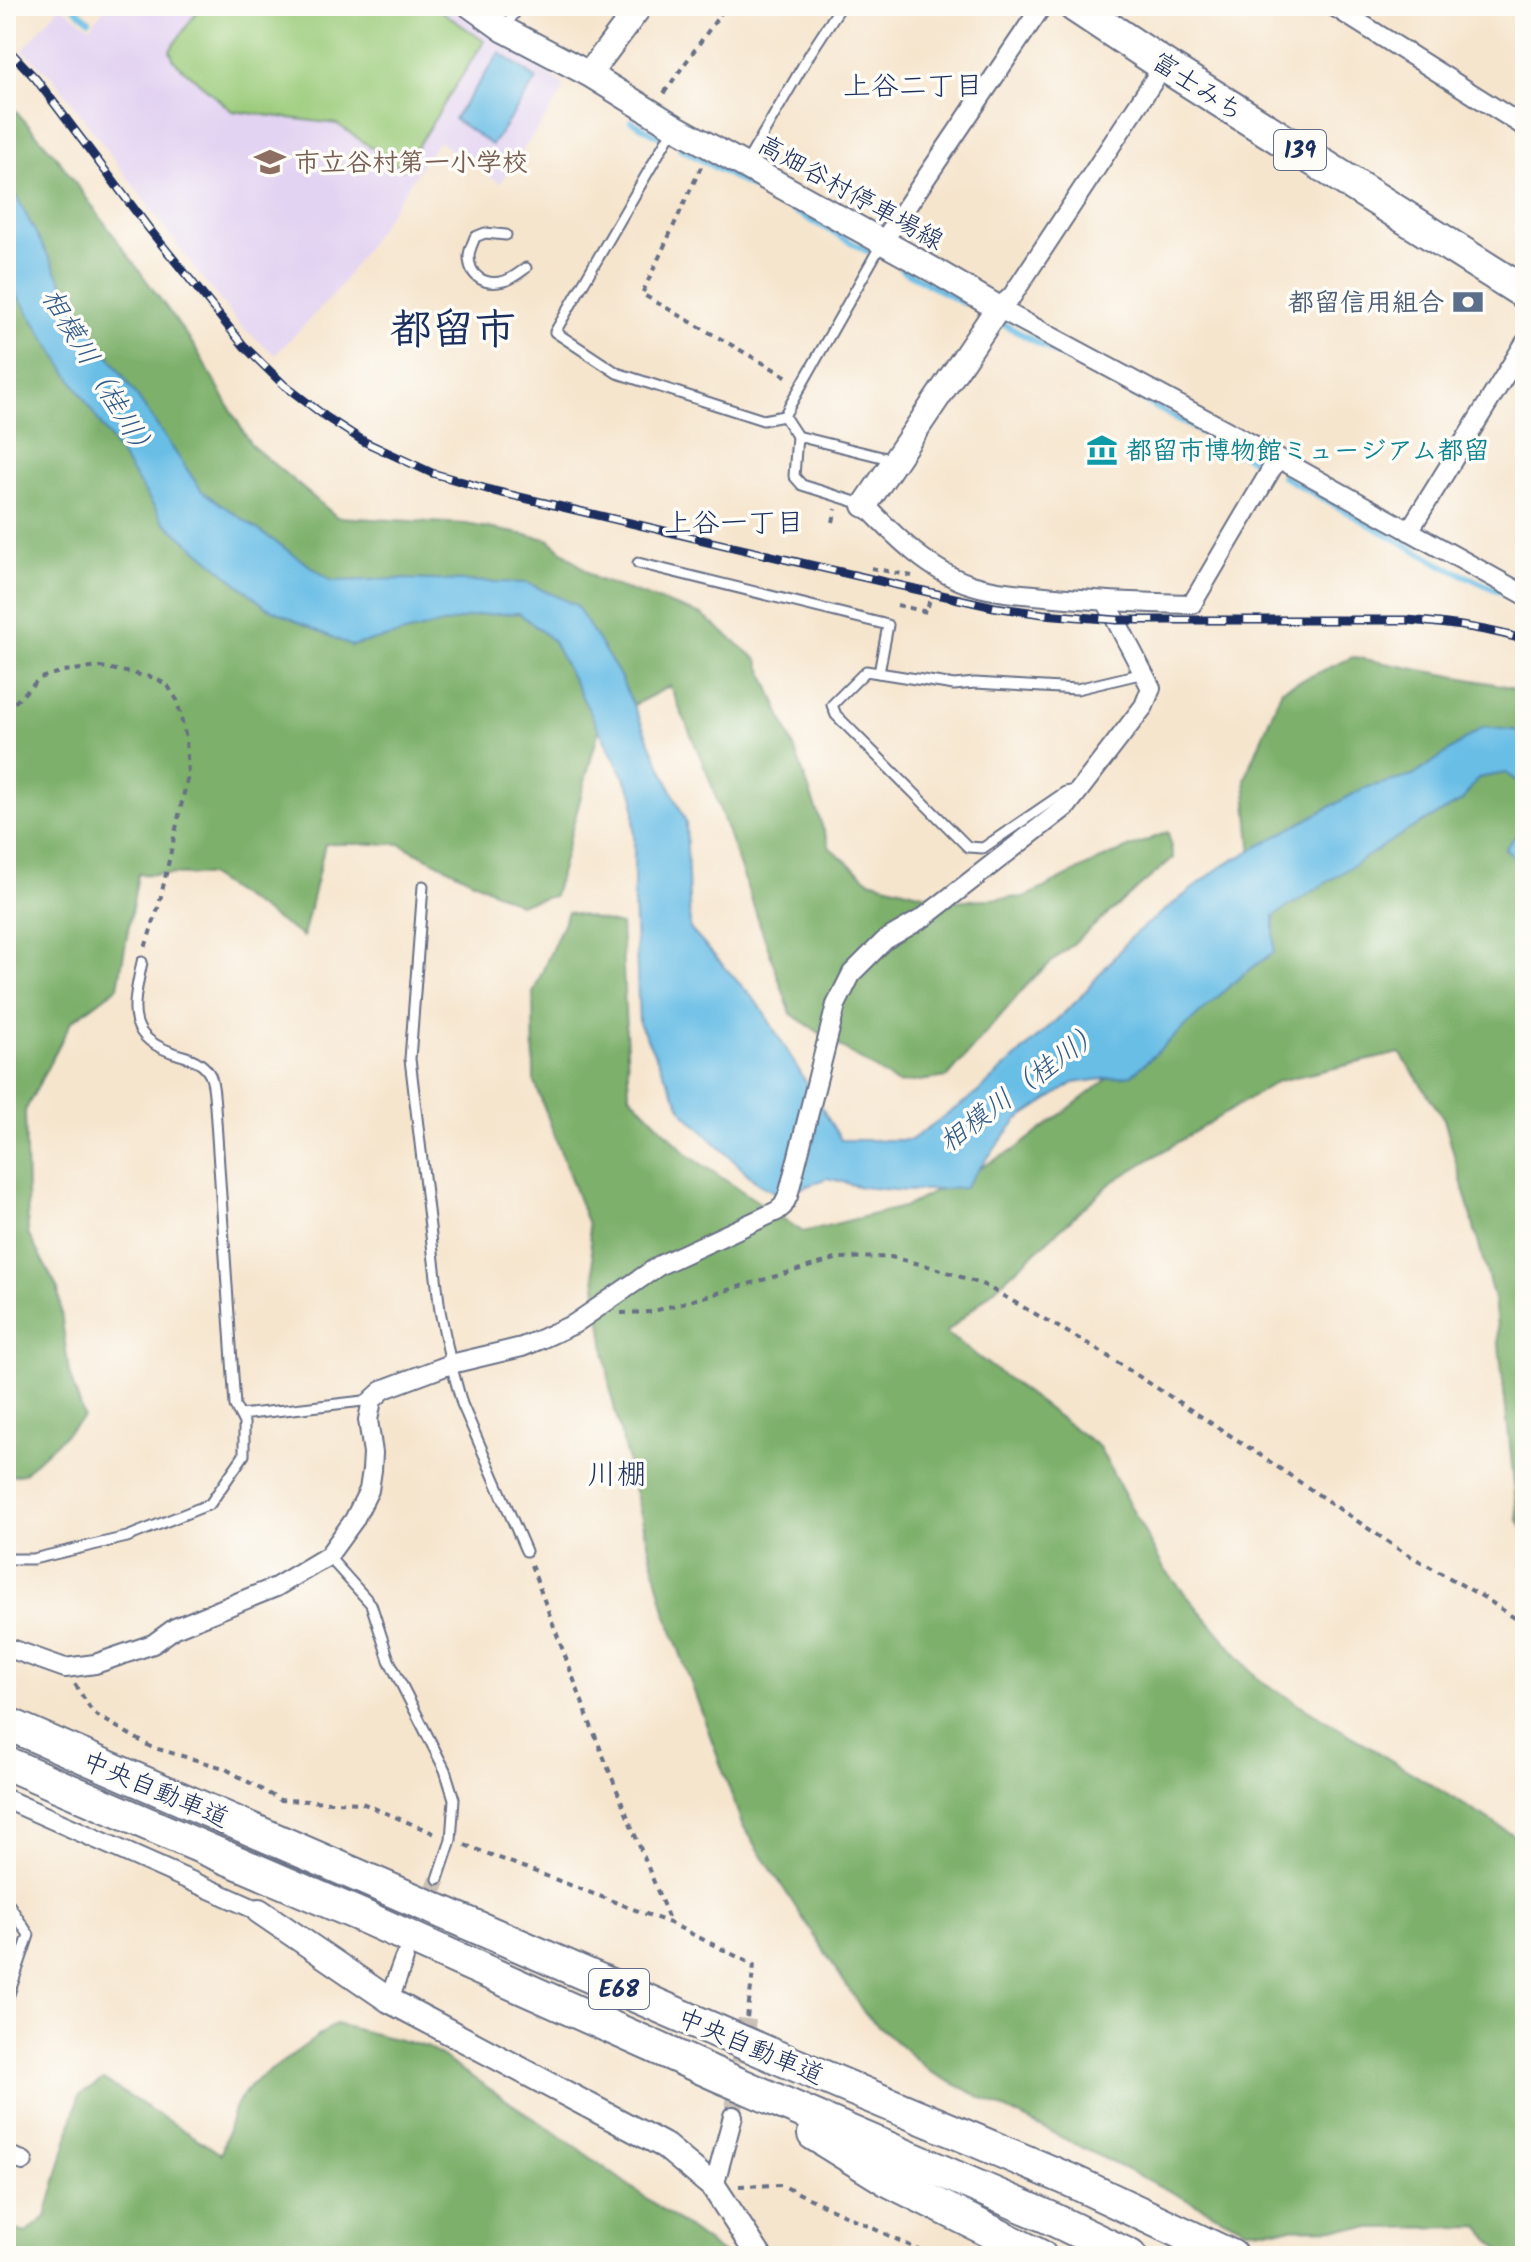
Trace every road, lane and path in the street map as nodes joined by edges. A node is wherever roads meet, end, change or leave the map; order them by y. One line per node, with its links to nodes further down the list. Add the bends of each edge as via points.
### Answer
1 (471, 6): 9 (main road, 高畑谷村停車場線)
2 (520, 6): 9 (lane)
3 (640, 6): 11 (main road)
4 (726, 6): 12 (path)
5 (841, 6): 16 (lane)
6 (1042, 6): 18 (street)
7 (1075, 6): 10 (highway, 富士みち / 139)
8 (1333, 6): 14 (street)
9 (503, 29): 11 (main road, 高畑谷村停車場線)
10 (1164, 65): 20 (highway, 富士みち / 139); 21 (street, via 1012,296)
11 (589, 74): 12 (main road, 高畑谷村停車場線)
12 (651, 112): 13 (main road, 高畑谷村停車場線)
13 (675, 127): 16 (main road, 高畑谷村停車場線); 24 (lane, via 555,332 617,373 763,420)
14 (1525, 127)
15 (701, 165): 23 (path, via 642,294)
16 (745, 165): 18 (main road, 高畑谷村停車場線)
17 (506, 235): 19 (lane, via 475,237 469,255 472,270 491,283)
18 (882, 243): 21 (main road, 高畑谷村停車場線); 23 (lane)
19 (526, 268)
20 (1525, 293)
21 (998, 308): 26 (street); 27 (main road)
22 (1525, 343): 29 (street)
23 (802, 385): 24 (lane)
24 (784, 416): 25 (lane)
25 (797, 436): 27 (lane); 28 (lane, via 794,476 802,485)
26 (1278, 458): 29 (street); 35 (street, via 1192,604)
27 (894, 460): 28 (main road)
28 (865, 505): 35 (street, via 895,537 971,584)
29 (1409, 531): 34 (street)
30 (638, 563): 37 (lane, via 888,625)
31 (871, 568): 32 (path)
32 (918, 578)
33 (934, 581): 36 (path, via 927,612)
34 (1525, 595)
35 (1107, 603): 38 (street)
36 (897, 605)
37 (879, 673): 38 (lane, via 954,685 1077,689); 40 (lane, via 866,671 832,705 836,715 968,847 983,848 1065,792)
38 (1144, 673): 40 (street, via 1151,688 1144,706)
39 (6, 711): 42 (path, via 40,678 101,667 156,678 177,700 188,775)
40 (1080, 789): 44 (street, via 1067,806 923,918 885,940 852,973 836,1005 783,1206 660,1265 574,1324 522,1347)
41 (423, 886): 44 (lane, via 410,1059)
42 (142, 962): 46 (lane, via 135,1021 144,1037 163,1050 196,1060 211,1076 235,1406)
43 (628, 1314): 50 (path, via 839,1258 891,1257 936,1268 984,1285 1092,1346 1400,1550)
44 (451, 1364): 45 (street, via 384,1389); 47 (lane, via 462,1404)
45 (372, 1400): 46 (lane); 48 (street, via 369,1490)
46 (240, 1415): 49 (lane, via 244,1455 210,1504 127,1537 33,1559)
47 (526, 1551): 60 (path)
48 (328, 1556): 52 (street, via 276,1587 175,1628 153,1644 95,1664); 56 (lane, via 371,1604 389,1660 445,1770 454,1799)
49 (6, 1559)
50 (1525, 1625)
51 (6, 1647): 52 (street)
52 (65, 1668): 56 (path, via 93,1713 151,1747 224,1768 280,1800 362,1803)
53 (6, 1723): 72 (highway, 中央自動車道 / E68, via 1072,2181)
54 (6, 1763): 65 (highway, 中央自動車道 / E68)
55 (6, 1799): 59 (street)
56 (451, 1840): 57 (lane); 60 (path)
57 (438, 1879)
58 (6, 1900): 63 (lane, via 29,1935)
59 (259, 1911): 62 (main road)
60 (670, 1923): 64 (path, via 754,1965)
61 (404, 1959): 62 (street)
62 (389, 2000): 67 (main road, via 665,2146)
63 (6, 2003)
64 (747, 2019)
65 (720, 2076): 70 (highway, via 888,2180); 71 (highway, 中央自動車道 / E68)
66 (733, 2116): 67 (street)
67 (714, 2187): 68 (main road); 69 (path, via 781,2185)
68 (759, 2256)
69 (932, 2256)
70 (1040, 2256)
71 (1130, 2256)
72 (1231, 2256)

